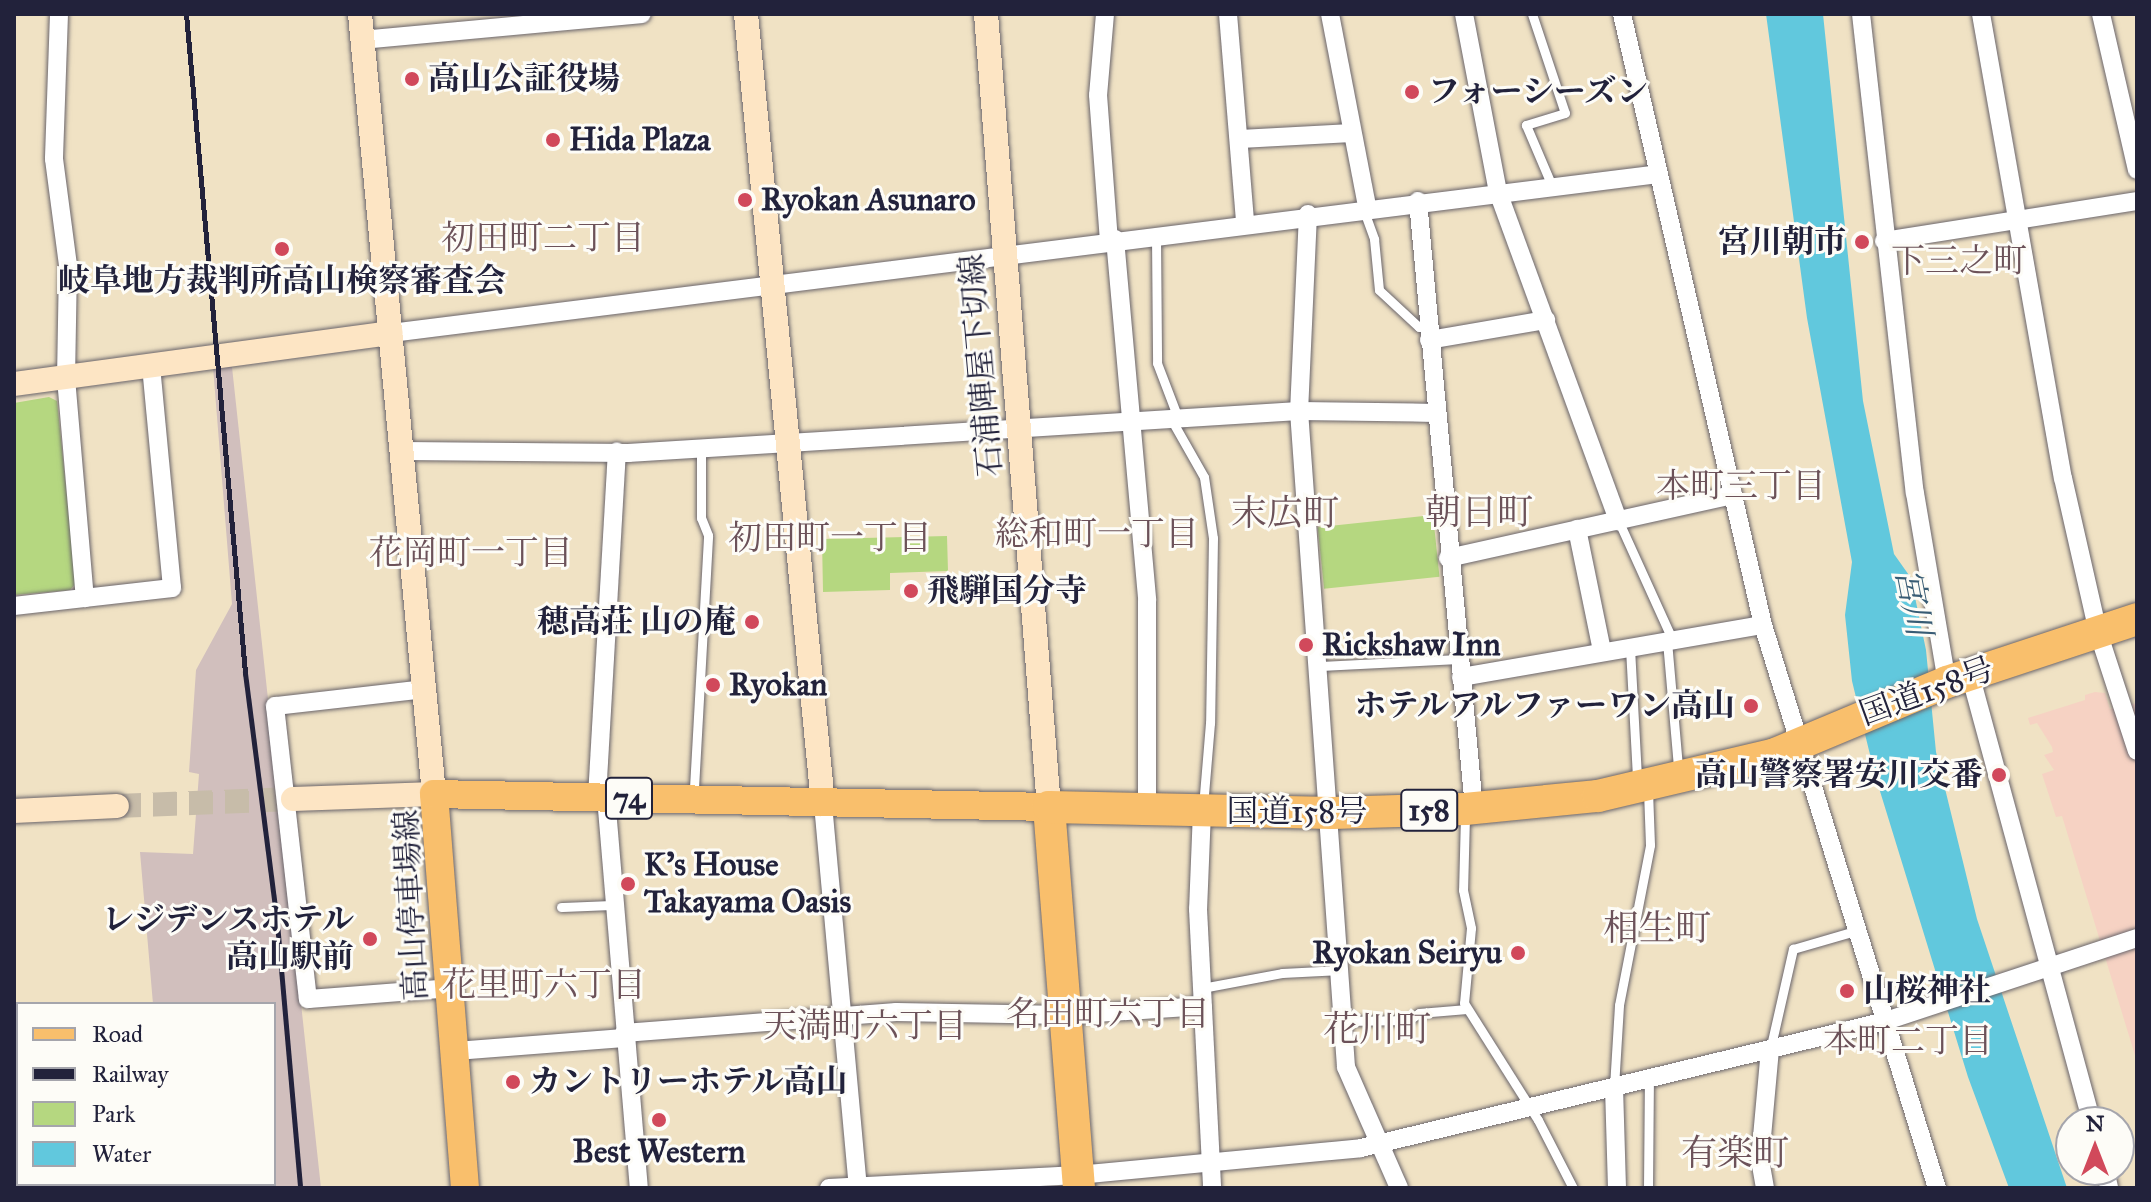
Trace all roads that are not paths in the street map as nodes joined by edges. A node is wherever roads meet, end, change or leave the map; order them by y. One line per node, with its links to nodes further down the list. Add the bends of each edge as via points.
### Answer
1 (59, 14): 37 (street, via 54,159 68,265)
2 (360, 14): 15 (street)
3 (642, 14): 15 (street)
4 (746, 14): 32 (street)
5 (986, 14): 31 (street, 石浦陣屋下切線)
6 (1105, 14): 29 (street, via 1098,95)
7 (1228, 14): 17 (street)
8 (1330, 14): 16 (street)
9 (1464, 14): 21 (street)
10 (1532, 14): 20 (lane, via 1565,113 1526,125)
11 (1622, 14): 19 (street)
12 (1861, 14): 30 (street)
13 (1981, 14): 27 (street)
14 (2101, 14): 18 (street)
15 (362, 40): 34 (street)
16 (1352, 133): 17 (street); 24 (street)
17 (1240, 139): 26 (street)
18 (2137, 170)
19 (1658, 174): 20 (street); 48 (street)
20 (1552, 186): 21 (street)
21 (1498, 192): 22 (street); 33 (street)
22 (1418, 201): 24 (street); 35 (street)
23 (2137, 201): 27 (street)
24 (1365, 208): 25 (street); 35 (lane, via 1379,290)
25 (1308, 214): 26 (street); 39 (street)
26 (1245, 223): 28 (street)
27 (2017, 223): 30 (street); 56 (street)
28 (1156, 233): 29 (street); 41 (lane, via 1157,363)
29 (1112, 239): 31 (street); 42 (street)
30 (1884, 241): 62 (street, via 1915,493)
31 (1005, 253): 32 (street); 43 (street, 石浦陣屋下切線)
32 (774, 281): 34 (street); 44 (street)
33 (1546, 320): 35 (street); 49 (street)
34 (391, 333): 36 (street); 46 (street)
35 (1428, 334): 40 (street)
36 (151, 365): 37 (street); 52 (street, via 172,588)
37 (66, 378): 38 (street); 52 (street)
38 (14, 384)
39 (1299, 411): 40 (street); 41 (street); 60 (street)
40 (1435, 413): 51 (street)
41 (1174, 419): 42 (street); 78 (lane, via 1204,477 1213,538 1210,723)
42 (1129, 421): 43 (street); 75 (street, via 1147,601)
43 (1019, 429): 44 (street); 74 (street, 石浦陣屋下切線)
44 (790, 441): 45 (street); 72 (street)
45 (701, 447): 47 (street); 68 (lane, via 701,518 708,535)
46 (403, 451): 47 (street); 63 (street)
47 (617, 452): 70 (street)
48 (1733, 495): 49 (street); 55 (street)
49 (1619, 522): 50 (street); 57 (lane)
50 (1577, 529): 51 (street); 59 (street)
51 (1448, 558): 61 (street)
52 (85, 598): 53 (street)
53 (14, 606)
54 (2137, 619): 56 (highway, 国道158号 / 158)
55 (1763, 625): 57 (street); 64 (street)
56 (2098, 632): 62 (highway, 国道158号 / 158); 65 (street)
57 (1670, 641): 58 (street); 66 (lane)
58 (1630, 648): 59 (street); 67 (lane)
59 (1602, 651): 61 (street)
60 (1320, 666): 61 (lane); 79 (street)
61 (1460, 668): 76 (street)
62 (1951, 681): 64 (highway, 国道158号 / 158); 84 (street)
63 (425, 689): 69 (street); 86 (street, via 275,706 308,999)
64 (1801, 741): 67 (highway, 国道158号 / 158, via 1775,754); 82 (street)
65 (2137, 751)
66 (1678, 766)
67 (1642, 781): 76 (highway, 国道158号 / 158); 97 (lane, via 1650,845 1619,1005)
68 (694, 788)
69 (434, 794): 70 (main road, 高山停車場線 / 74); 71 (street); 86 (main road, 高山停車場線)
70 (601, 797): 72 (main road, 高山停車場線 / 74); 80 (street)
71 (293, 799)
72 (823, 804): 74 (main road, 高山停車場線 / 74); 90 (street)
73 (117, 806): 77 (street)
74 (1049, 807): 75 (highway, 国道158号 / 158); 89 (highway)
75 (1147, 809): 78 (highway, 国道158号 / 158)
76 (1470, 809): 79 (highway, 国道158号 / 158); 88 (lane, via 1463,890 1471,928)
77 (14, 811)
78 (1202, 811): 79 (highway, 国道158号 / 158); 87 (street)
79 (1332, 813): 85 (street)
80 (613, 905): 81 (lane); 93 (street)
81 (561, 907)
82 (1855, 931): 92 (street); 94 (lane, via 1793,949)
83 (2137, 938): 84 (street)
84 (2052, 966): 92 (street); 98 (street)
85 (1341, 970): 87 (lane, via 1282,973); 91 (street)
86 (450, 988): 95 (main road, 高山停車場線)
87 (1202, 997): 89 (street); 101 (street)
88 (1467, 1009): 91 (lane, via 1419,1013 1409,1020); 99 (lane)
89 (1065, 1015): 90 (street); 102 (highway)
90 (841, 1016): 93 (street); 103 (street)
91 (1344, 1021): 100 (street, via 1346,1067)
92 (1886, 1021): 94 (street); 113 (street)
93 (625, 1035): 95 (street); 106 (street)
94 (1770, 1050): 96 (street); 104 (street)
95 (455, 1051): 105 (main road, 高山停車場線)
96 (1649, 1078): 97 (street); 112 (lane)
97 (1614, 1087): 99 (street); 111 (street)
98 (2088, 1106)
99 (1529, 1107): 100 (street); 110 (lane)
100 (1379, 1143): 101 (street); 109 (street)
101 (1211, 1164): 102 (street); 108 (street)
102 (1078, 1181): 103 (street)
103 (858, 1187): 107 (street)
104 (1760, 1187)
105 (465, 1188)
106 (639, 1188)
107 (829, 1188)
108 (1212, 1188)
109 (1399, 1188)
110 (1573, 1188)
111 (1617, 1188)
112 (1648, 1188)
113 (1937, 1188)

